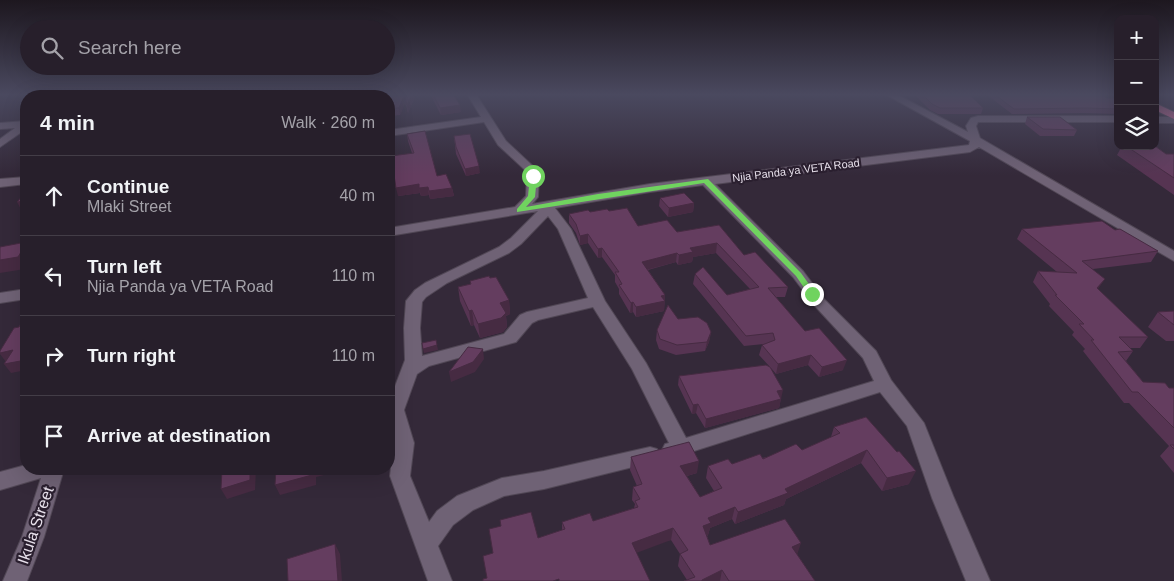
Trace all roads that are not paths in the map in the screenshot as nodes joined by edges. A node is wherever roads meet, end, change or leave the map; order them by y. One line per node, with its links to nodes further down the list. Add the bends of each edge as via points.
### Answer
1 (471, 121): 8 (street)
2 (487, 121): 15 (street, via 502,143 530,169 533,176 532,197)
3 (940, 121): 9 (street)
4 (973, 121): 9 (street, via 971,126)
5 (20, 124): 6 (street)
6 (0, 126)
7 (20, 129): 10 (street)
8 (395, 132)
9 (975, 140): 12 (street, Njia Panda ya VETA Road, via 974,147 970,149 945,153); 17 (street)
10 (0, 144)
11 (20, 181): 13 (street)
12 (706, 181): 14 (street, Njia Panda ya VETA Road); 22 (street, via 798,274 819,302 863,346)
13 (0, 182)
14 (548, 207): 15 (street, Njia Panda ya VETA Road); 20 (street, via 564,229); 21 (street, via 534,219 523,236 505,250 418,295 414,301)
15 (519, 210): 16 (street, Njia Panda ya VETA Road)
16 (395, 231)
17 (1174, 257)
18 (20, 295): 19 (street)
19 (0, 298)
20 (597, 301): 21 (street, via 533,316 526,319 510,338 423,362); 25 (street, via 640,367)
21 (412, 370): 23 (street)
22 (884, 384): 25 (street); 32 (street, via 915,423)
23 (395, 404)
24 (395, 418): 29 (street, via 404,443 400,482)
25 (681, 447): 29 (street, via 600,468 502,487 465,503 445,518)
26 (22, 475): 28 (street)
27 (52, 475): 30 (street, Ikula Street)
28 (0, 481)
29 (426, 544): 31 (street)
30 (15, 581)
31 (440, 581)
32 (978, 581)

